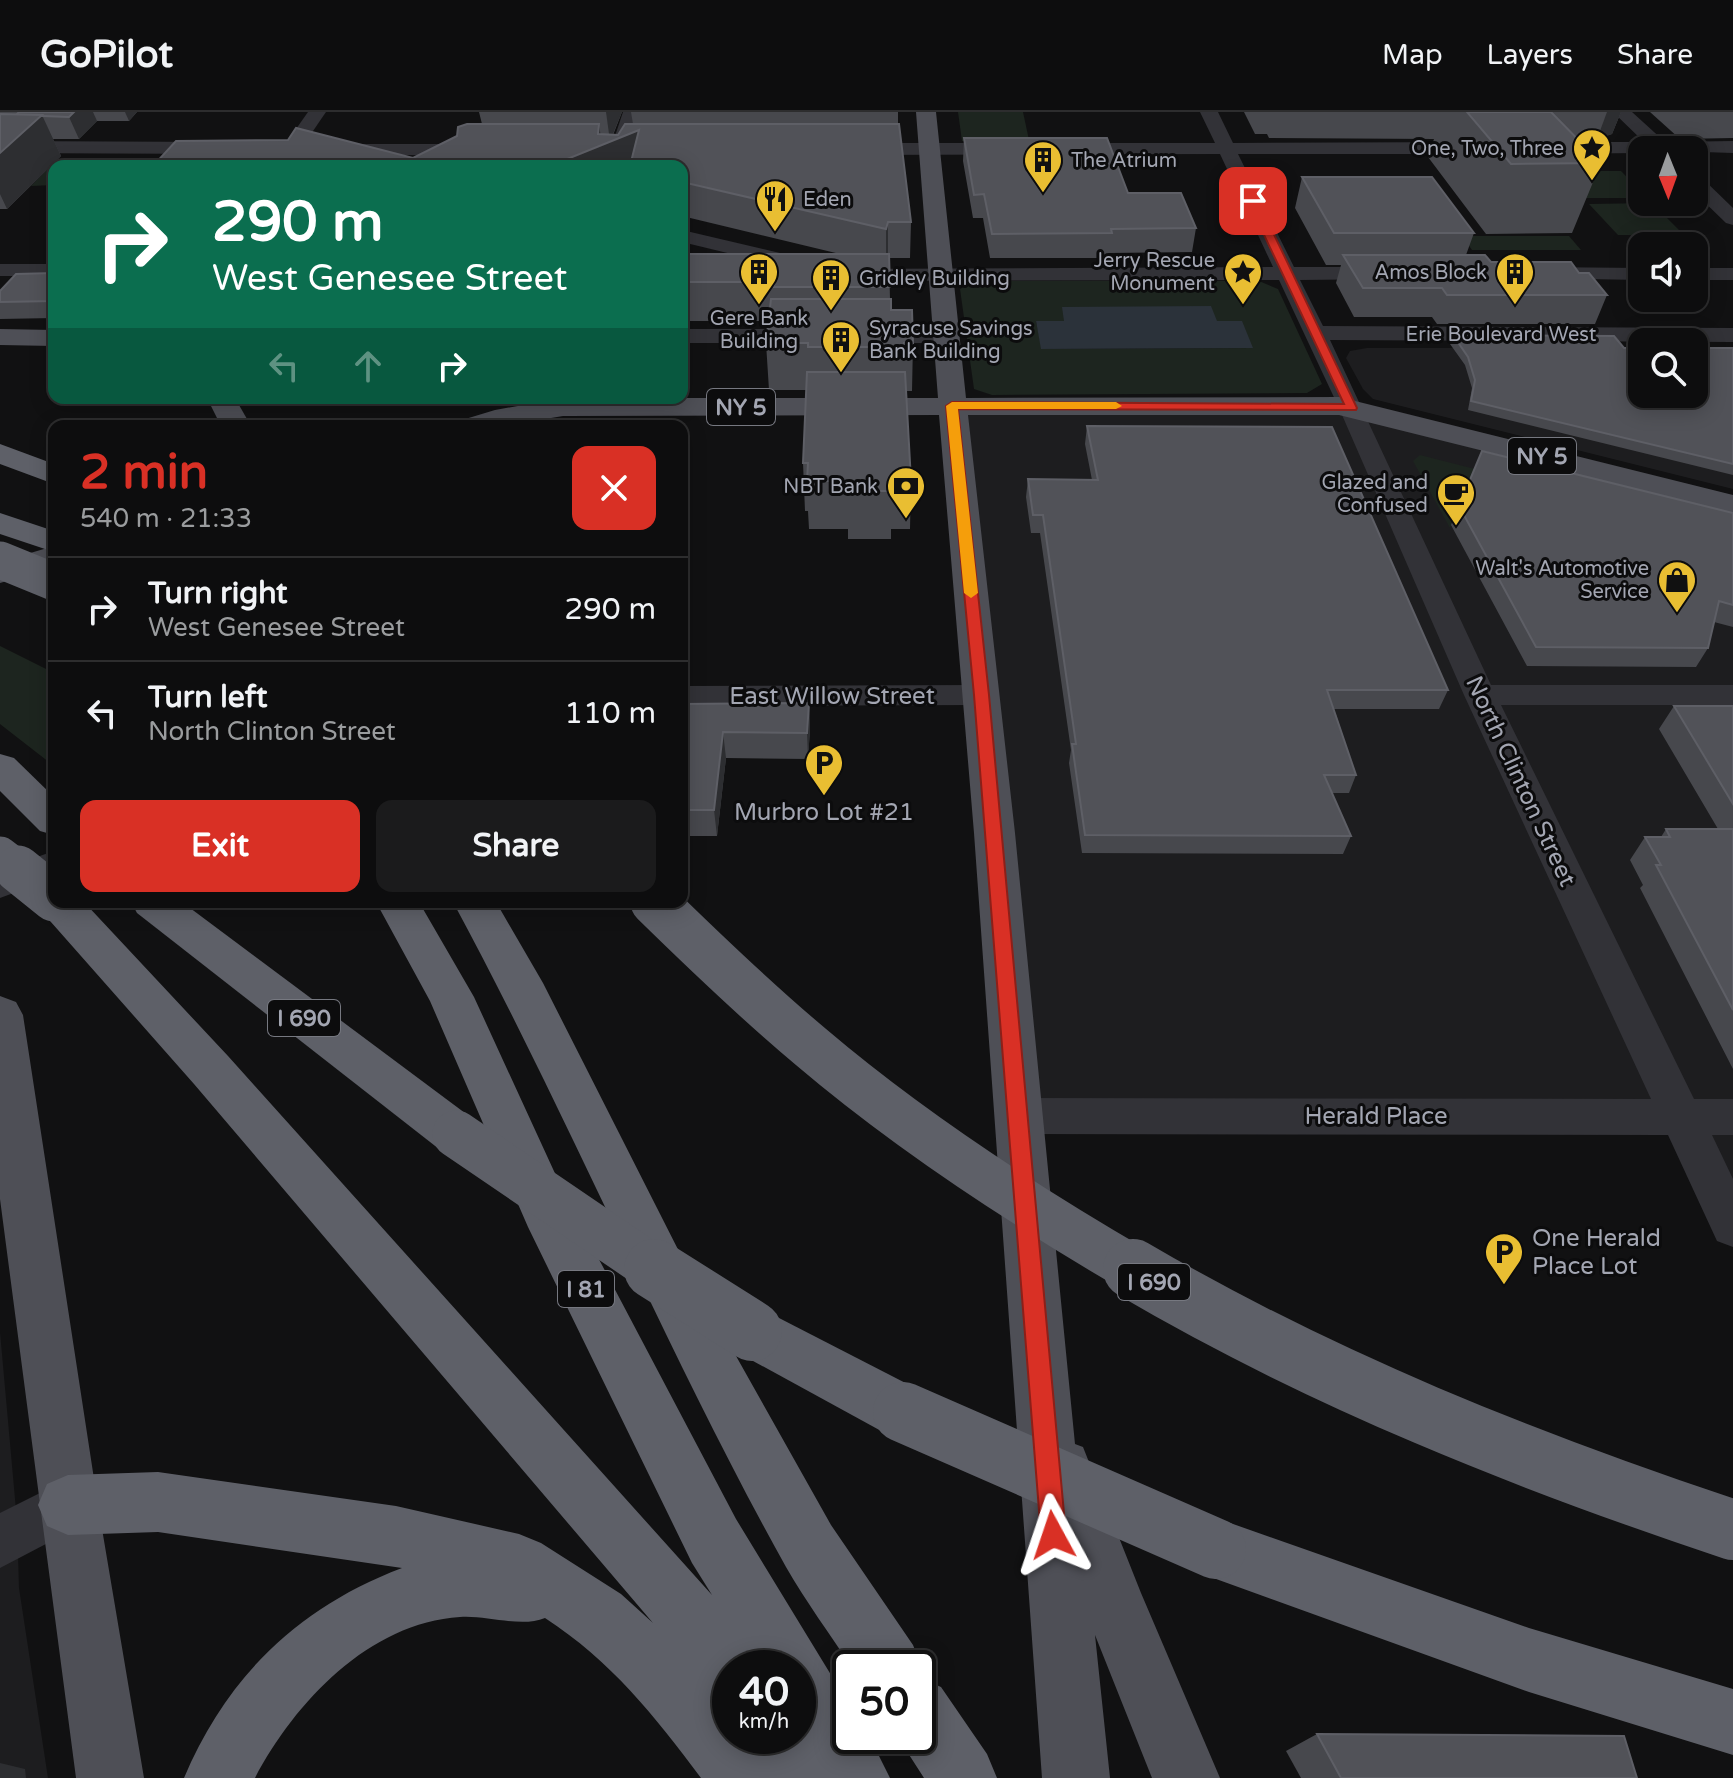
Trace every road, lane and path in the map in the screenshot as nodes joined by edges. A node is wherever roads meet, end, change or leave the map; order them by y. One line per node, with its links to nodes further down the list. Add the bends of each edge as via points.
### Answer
1 (317, 112): 13 (street)
2 (632, 112): 17 (street)
3 (926, 112): 15 (main road)
4 (1209, 112): 11 (street, North Clinton Street)
5 (1622, 112): 6 (street)
6 (1649, 136)
7 (0, 147): 8 (street)
8 (191, 147): 18 (street); 20 (street)
9 (1708, 147): 10 (street)
10 (1733, 147)
11 (1228, 148): 12 (street); 15 (street); 28 (street, North Clinton Street)
12 (1628, 148)
13 (292, 149): 19 (street); 22 (street)
14 (834, 149): 15 (street)
15 (928, 149): 36 (main road)
16 (501, 150): 19 (street)
17 (618, 154)
18 (241, 157): 21 (street)
19 (393, 158)
20 (181, 160)
21 (219, 160)
22 (276, 160)
23 (1708, 195): 24 (street)
24 (1733, 219)
25 (688, 237): 35 (street)
26 (0, 270): 27 (street)
27 (48, 270)
28 (1288, 273): 29 (street); 36 (street); 37 (street, North Clinton Street)
29 (1409, 273)
30 (1522, 273): 31 (street)
31 (1628, 274)
32 (1708, 274): 33 (street)
33 (1733, 274)
34 (755, 275): 35 (street)
35 (843, 275): 36 (street)
36 (939, 276): 40 (main road)
37 (1316, 333): 38 (street, Erie Boulevard West); 44 (street, North Clinton Street)
38 (1733, 335)
39 (688, 336): 40 (street)
40 (945, 336): 43 (main road)
41 (0, 337): 42 (main road)
42 (48, 338)
43 (952, 406): 44 (main road, NY 5); 45 (main road, NY 5, via 563,407); 56 (main road)
44 (1351, 408): 49 (main road, NY 5); 57 (street, North Clinton Street)
45 (531, 412): 46 (main road, NY 5)
46 (497, 420)
47 (11, 434): 48 (highway)
48 (48, 469)
49 (1733, 504)
50 (0, 523): 51 (highway)
51 (48, 540)
52 (48, 558): 54 (main road)
53 (0, 560): 55 (highway, bridge)
54 (0, 573)
55 (48, 580)
56 (982, 695): 59 (street, East Willow Street); 76 (main road)
57 (1480, 695): 58 (street); 77 (street, North Clinton Street)
58 (1733, 695)
59 (688, 696)
60 (0, 767): 62 (highway)
61 (0, 792): 63 (highway)
62 (48, 816)
63 (48, 819)
64 (0, 855): 67 (highway, bridge)
65 (48, 866): 66 (street)
66 (0, 884)
67 (48, 894)
68 (63, 908): 85 (highway, via 211,1070)
69 (160, 908): 89 (highway, I 690, bridge, via 456,1134 687,1292 903,1412 1216,1549 1529,1660)
70 (400, 908): 86 (highway, I 81, via 451,997 546,1210 714,1541)
71 (477, 908): 74 (highway)
72 (503, 908): 74 (highway)
73 (660, 908): 82 (highway, I 690, bridge, via 721,971 865,1094 992,1184 1125,1268 1361,1389 1618,1492)
74 (527, 996): 87 (highway, via 676,1301 809,1547)
75 (0, 1015): 81 (main road)
76 (1019, 1116): 77 (street, Herald Place); 80 (main road)
77 (1680, 1117): 78 (street, Herald Place); 79 (street, North Clinton Street)
78 (1733, 1117)
79 (1733, 1226)
80 (1042, 1414): 98 (main road); 99 (main road)
81 (68, 1505): 83 (street); 84 (highway, via 158,1502 396,1536 519,1565); 92 (main road)
82 (1733, 1530)
83 (0, 1542)
84 (565, 1594): 93 (highway, via 480,1585 437,1589 384,1605 318,1646 276,1686); 94 (highway, via 599,1616 671,1684)
85 (714, 1650)
86 (779, 1650)
87 (878, 1650)
88 (816, 1712): 96 (highway)
89 (1733, 1722)
90 (936, 1737): 97 (highway)
91 (791, 1754): 95 (highway)
92 (110, 1778)
93 (218, 1778)
94 (742, 1778)
95 (809, 1778)
96 (856, 1778)
97 (963, 1778)
98 (1076, 1778)
99 (1186, 1778)

